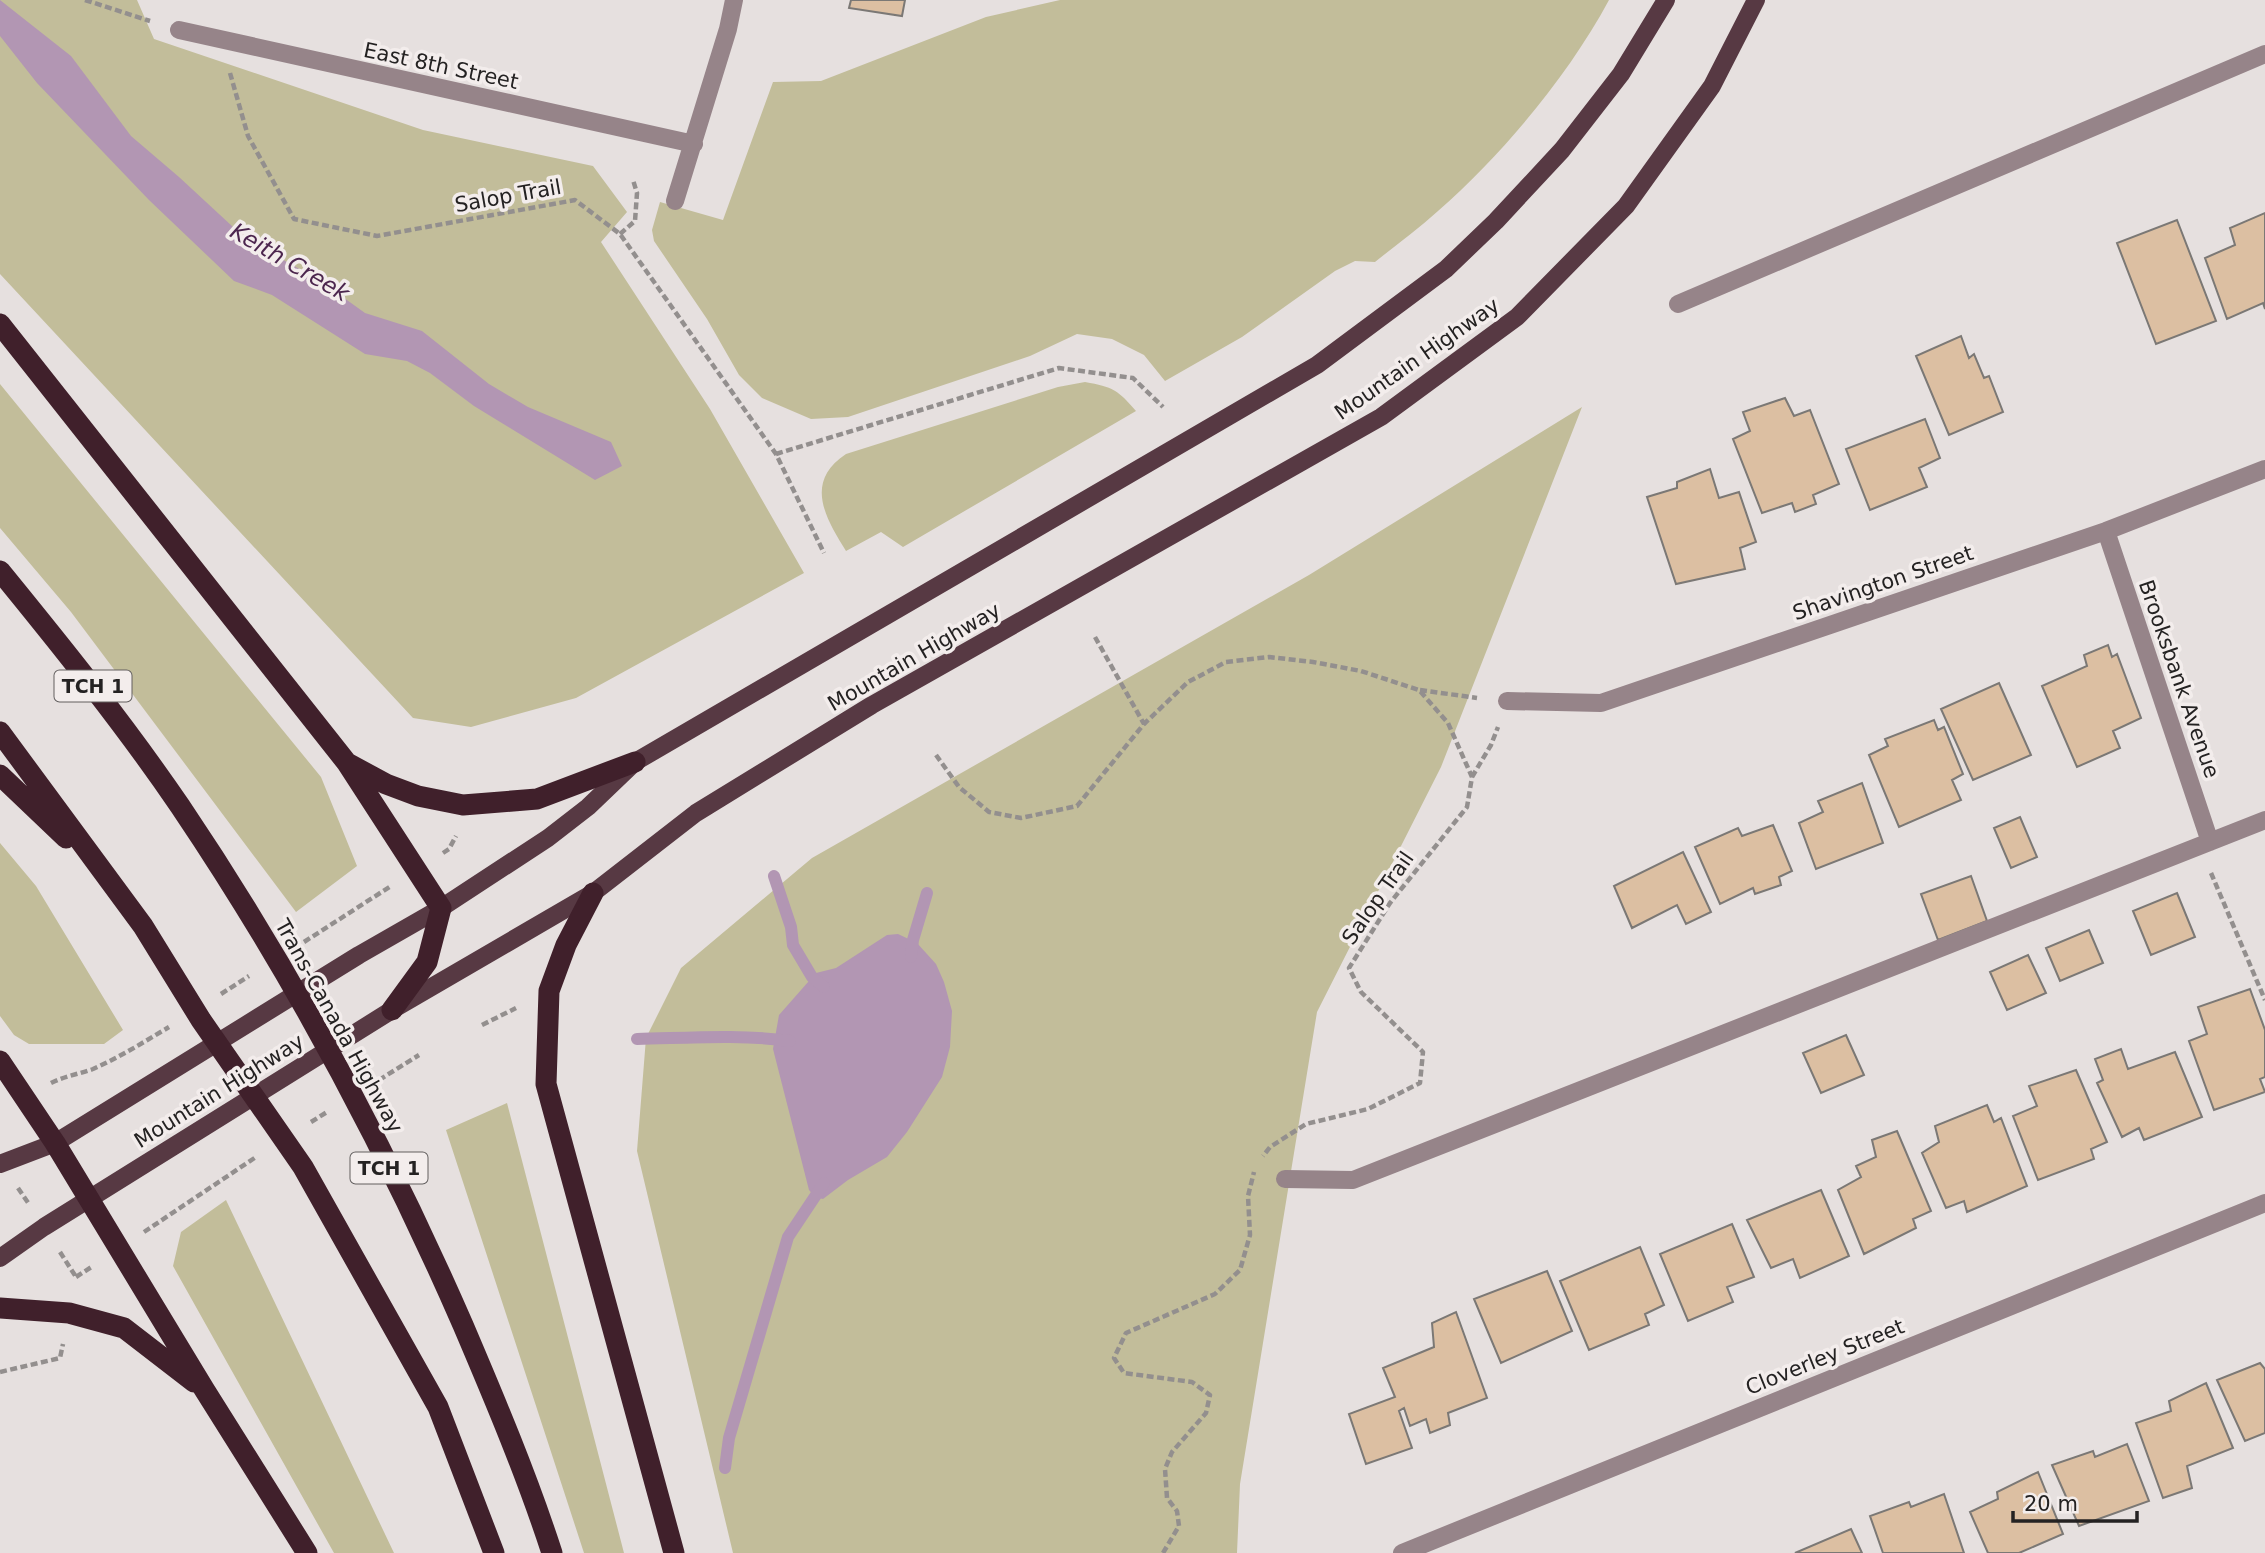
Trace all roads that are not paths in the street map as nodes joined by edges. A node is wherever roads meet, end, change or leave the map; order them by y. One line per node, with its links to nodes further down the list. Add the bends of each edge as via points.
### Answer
1 (734, 0): 6 (street)
2 (1666, 0): 15 (main road, Mountain Highway, via 1621,74 1562,150 1496,220 1447,269 1328,357)
3 (1756, 0): 21 (main road, Mountain Highway, via 1712,86 1626,206 1517,317 1381,417 872,705 696,813)
4 (180, 30): 6 (street, East 8th Street)
5 (2265, 54): 8 (street)
6 (694, 144): 7 (street)
7 (675, 201)
8 (1678, 304)
9 (0, 324): 16 (highway)
10 (2265, 469): 11 (street, Shavington Street)
11 (2106, 531): 13 (street, Shavington Street, via 1601,703); 19 (street, Brooksbank Avenue)
12 (0, 571): 35 (highway, Trans-Canada Highway / TCH 1, via 83,673 180,806 282,969 352,1093 425,1239 489,1386)
13 (1507, 701)
14 (0, 732): 20 (highway)
15 (635, 762): 16 (highway, via 537,799 463,805 418,796); 22 (main road, Mountain Highway, via 548,838)
16 (347, 763): 22 (highway)
17 (0, 775): 20 (highway)
18 (2265, 820): 19 (street)
19 (2205, 844): 27 (street, via 1353,1180)
20 (108, 878): 34 (highway, via 303,1167 372,1287 438,1407)
21 (593, 893): 23 (main road, Mountain Highway); 36 (highway, via 549,991 546,1084)
22 (441, 908): 23 (highway, via 427,962); 25 (main road, Mountain Highway)
23 (392, 1010): 28 (main road, Mountain Highway)
24 (0, 1061): 25 (highway)
25 (55, 1143): 26 (main road, Mountain Highway); 28 (highway)
26 (0, 1164)
27 (1285, 1179)
28 (90, 1200): 30 (main road, Mountain Highway); 32 (highway)
29 (2265, 1203): 37 (street, Cloverley Street)
30 (0, 1258)
31 (0, 1308): 32 (highway, via 69,1313 124,1328)
32 (204, 1389): 33 (highway)
33 (307, 1553)
34 (494, 1553)
35 (552, 1553)
36 (674, 1553)
37 (1402, 1553)

